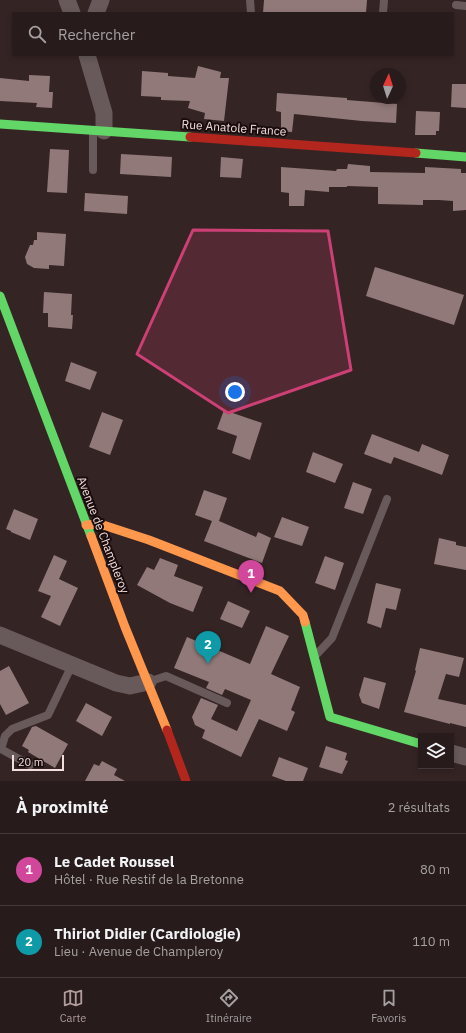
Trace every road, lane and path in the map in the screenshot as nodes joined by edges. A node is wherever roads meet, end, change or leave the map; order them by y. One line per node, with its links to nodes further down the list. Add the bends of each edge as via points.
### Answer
1 (67, 0): 7 (street)
2 (101, 0): 8 (street)
3 (250, 0): 9 (lane)
4 (384, 0): 10 (lane)
5 (456, 5): 6 (lane)
6 (466, 6)
7 (72, 12)
8 (96, 12)
9 (251, 12)
10 (383, 12)
11 (86, 56): 13 (street, via 104,113)
12 (0, 124): 13 (street, Rue Anatole France)
13 (98, 131): 14 (street, Rue Anatole France); 15 (lane)
14 (466, 157)
15 (93, 170)
16 (2, 306): 18 (street, Avenue de Champleroy)
17 (387, 499): 20 (lane, via 332,638)
18 (86, 525): 20 (street, via 100,524 149,540 280,591 303,615); 22 (street, Avenue de Champleroy)
19 (2, 636): 21 (street)
20 (314, 657): 24 (street, via 330,717)
21 (72, 665): 22 (street, via 116,683 130,686); 27 (lane, via 48,715 12,729 4,736 1,749)
22 (148, 682): 23 (lane, via 166,676); 28 (street, Avenue de Champleroy)
23 (227, 703)
24 (418, 743)
25 (454, 754): 26 (street)
26 (466, 757)
27 (30, 765)
28 (186, 781)

